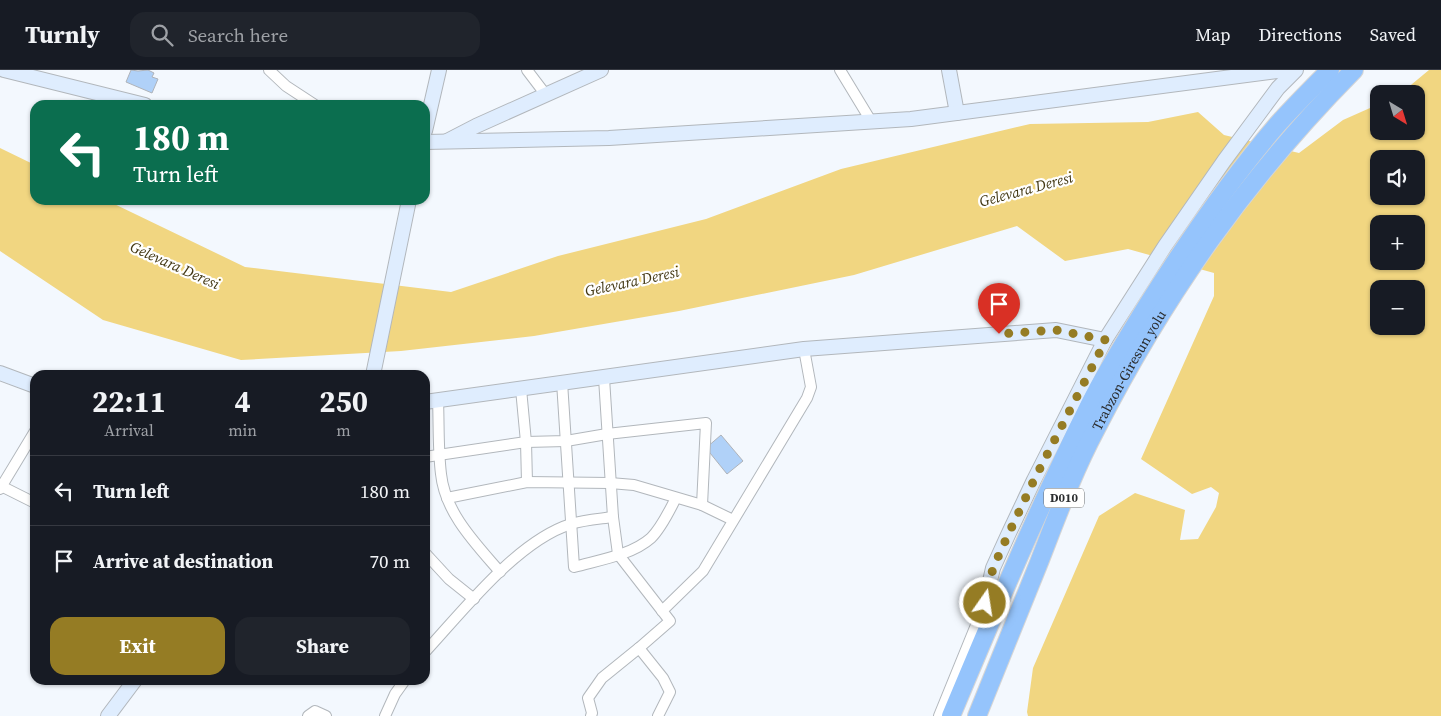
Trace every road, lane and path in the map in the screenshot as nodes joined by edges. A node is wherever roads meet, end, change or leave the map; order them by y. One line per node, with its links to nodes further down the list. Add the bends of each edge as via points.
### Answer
1 (4, 70): 13 (main road)
2 (268, 70): 14 (street)
3 (439, 70): 15 (main road)
4 (527, 70): 12 (street)
5 (840, 70): 17 (street)
6 (949, 70): 16 (main road)
7 (1285, 70): 16 (main road)
8 (1296, 70): 21 (main road, via 1278,88 1224,161)
9 (1330, 70): 21 (highway, Trabzon-Giresun yolu / D010, via 1278,124 1204,220)
10 (594, 71): 12 (main road)
11 (1353, 72): 21 (highway, Trabzon-Giresun yolu / D010, via 1297,129 1208,241)
12 (546, 95): 19 (main road)
13 (125, 100)
14 (307, 100)
15 (430, 109)
16 (957, 113): 17 (main road, via 911,120)
17 (870, 121): 19 (main road, via 609,138)
18 (430, 142): 19 (main road)
19 (444, 143)
20 (408, 205): 24 (main road)
21 (1161, 283): 22 (main road); 52 (highway, Trabzon-Giresun yolu / D010, via 1090,403 1004,588); 66 (highway, Trabzon-Giresun yolu / D010, via 1141,347 1095,430 1060,507)
22 (1106, 340): 23 (main road, via 1056,330); 52 (main road, via 993,568)
23 (804, 349): 26 (main road); 46 (street, via 811,387 807,398)
24 (374, 370)
25 (0, 373): 28 (main road)
26 (604, 378): 27 (main road); 31 (street)
27 (562, 382): 29 (main road); 33 (street)
28 (30, 384)
29 (521, 389): 30 (main road); 34 (street)
30 (432, 401): 35 (street)
31 (607, 434): 33 (street); 39 (street); 44 (street, via 706,423)
32 (30, 439): 40 (street)
33 (566, 441): 34 (street); 38 (street)
34 (526, 442): 35 (street); 37 (street)
35 (440, 455): 36 (street); 41 (street)
36 (430, 456)
37 (527, 482): 38 (street); 41 (street)
38 (568, 483): 39 (street); 47 (street)
39 (610, 483): 42 (street, via 634,485); 45 (street)
40 (1, 488): 43 (street)
41 (447, 498): 50 (street, via 475,544)
42 (676, 498): 44 (street); 48 (street, via 652,537 628,552)
43 (30, 501)
44 (702, 505): 46 (street)
45 (613, 517): 47 (street); 48 (street)
46 (733, 520): 53 (street, via 703,571)
47 (571, 524): 48 (street, via 574,567); 50 (street, via 533,544)
48 (618, 554): 53 (street)
49 (430, 558): 51 (street)
50 (500, 572): 51 (street)
51 (474, 599): 54 (street)
52 (989, 610): 64 (street); 65 (highway, Trabzon-Giresun yolu / D010)
53 (662, 611): 55 (street, via 670,621)
54 (430, 647)
55 (639, 648): 59 (street, via 602,678 588,698); 63 (street, via 664,678 670,692)
56 (132, 685): 58 (main road)
57 (401, 685): 62 (street)
58 (113, 714)
59 (593, 715)
60 (308, 716): 61 (street, via 315,711)
61 (326, 716)
62 (386, 716)
63 (658, 716)
64 (939, 716)
65 (951, 716)
66 (977, 716)

